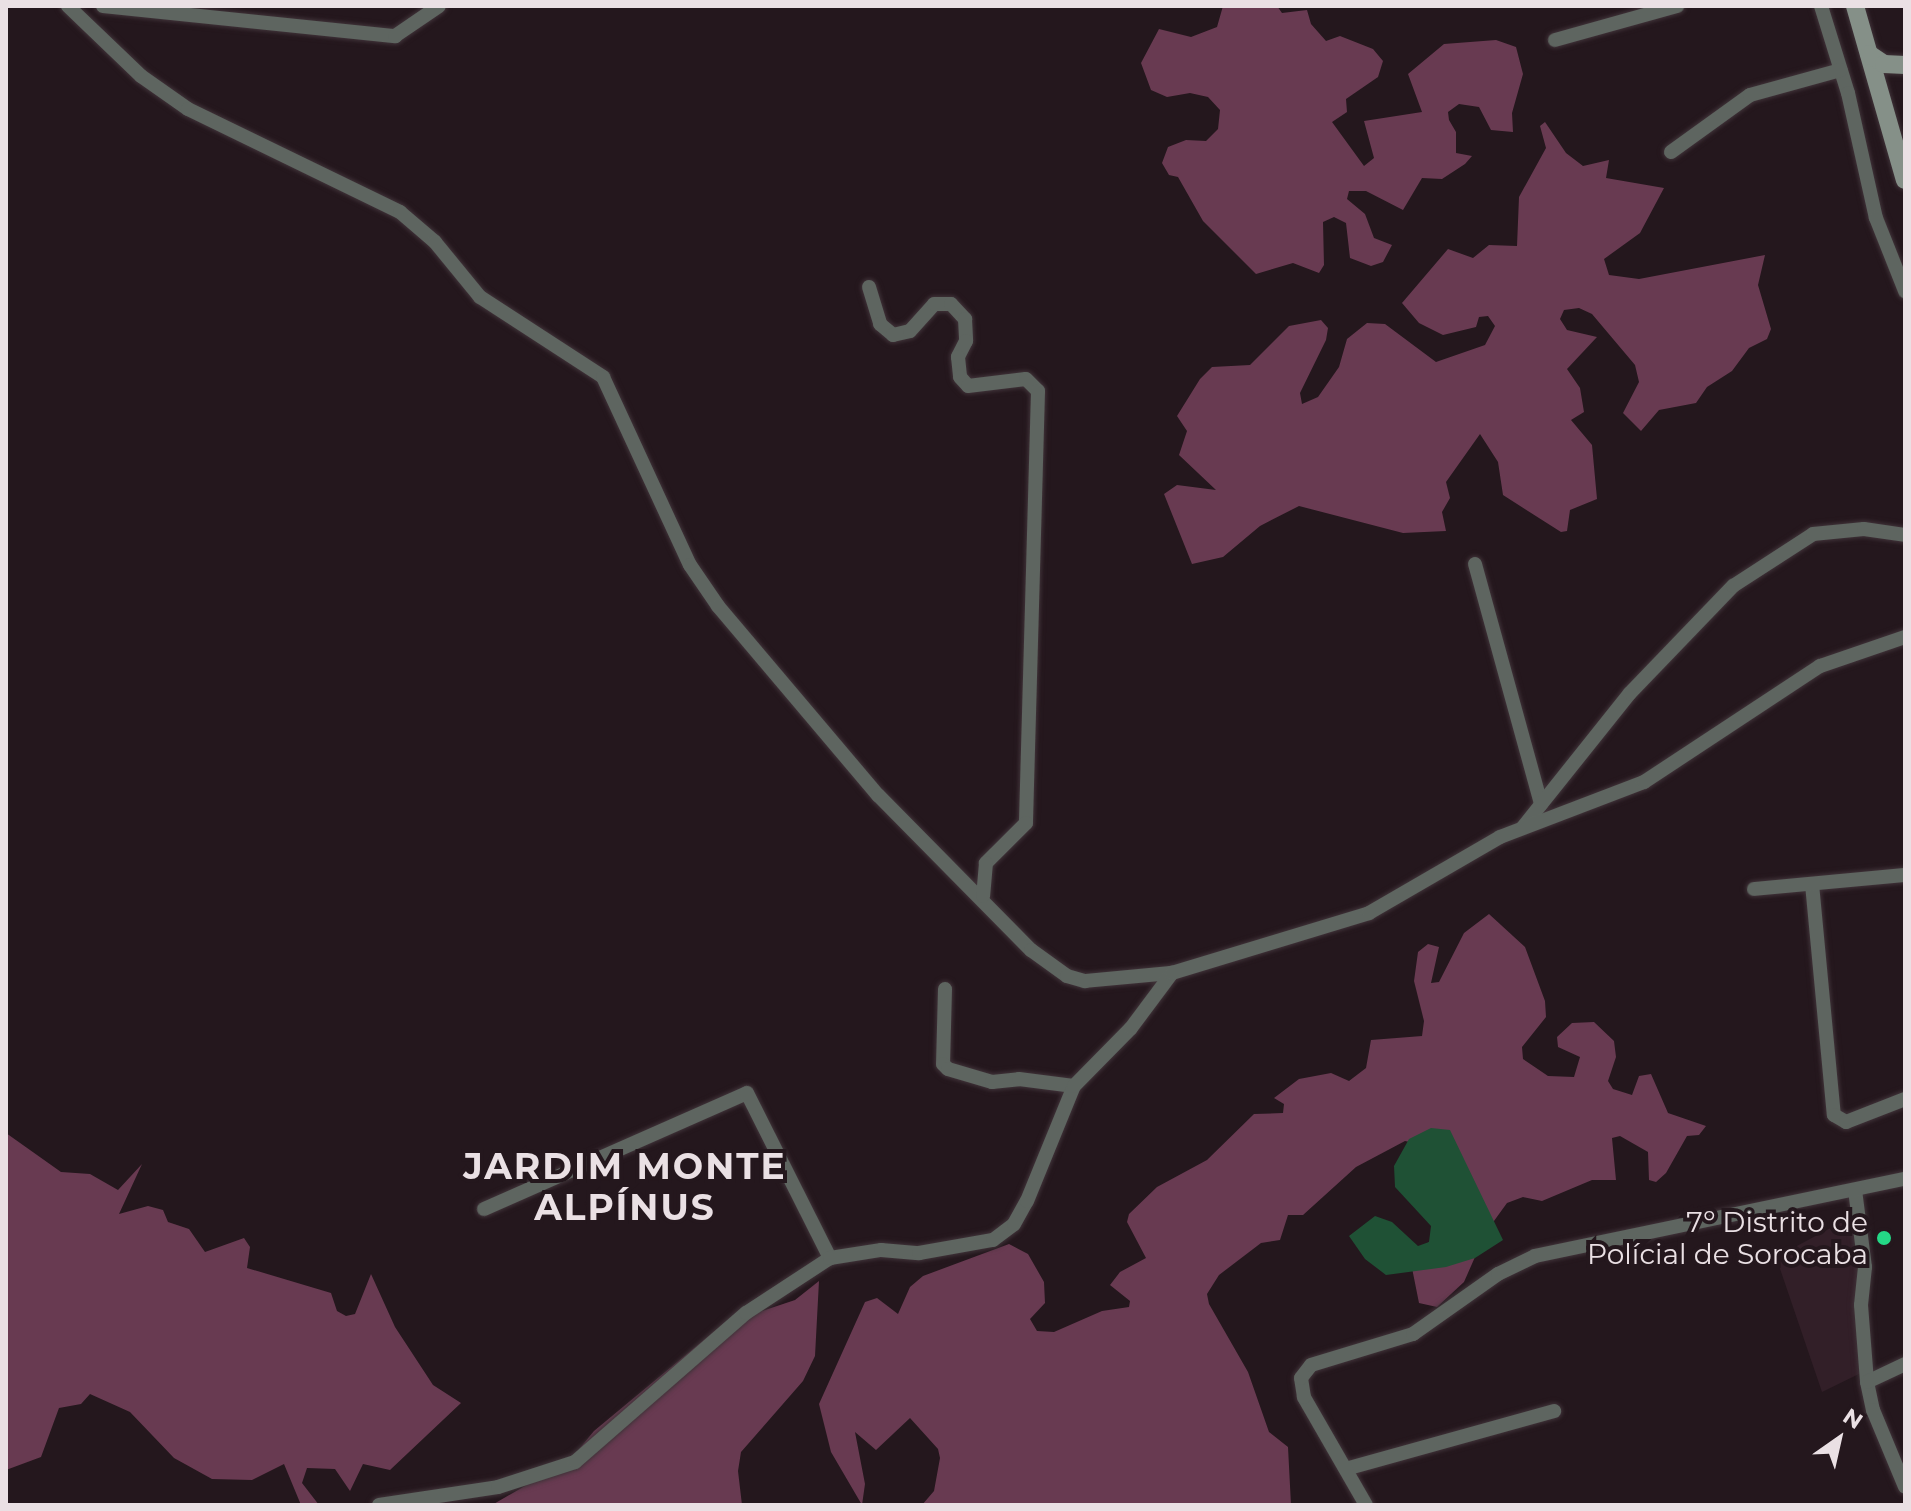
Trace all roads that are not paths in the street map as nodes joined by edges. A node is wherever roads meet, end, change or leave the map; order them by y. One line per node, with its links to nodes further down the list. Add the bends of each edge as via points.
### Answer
1 (68, 6): 23 (street, via 141,76 188,109 400,212 435,242 480,297 603,377 690,565 718,606 878,795)
2 (103, 6): 3 (street, via 395,36)
3 (439, 6)
4 (1677, 6): 7 (street)
5 (1821, 6): 10 (street)
6 (1855, 6): 8 (main road)
7 (1555, 40)
8 (1869, 54): 9 (main road, via 1884,64); 12 (main road)
9 (1905, 65)
10 (1841, 70): 11 (street, via 1750,95); 14 (street, via 1876,218)
11 (1671, 152)
12 (1905, 180)
13 (869, 287): 23 (street, via 880,324 893,335 910,331 934,304 951,304 965,319 966,341 958,357 960,377 968,386 1026,379 1038,391 1026,823 986,863)
14 (1905, 291)
15 (1905, 535): 18 (street, via 1864,529 1813,534 1743,579 1630,693)
16 (1475, 564): 18 (street)
17 (1905, 637): 19 (street, via 1820,666 1781,687 1644,782)
18 (1541, 804): 19 (street)
19 (1523, 827): 24 (street, via 1369,913)
20 (1905, 875): 21 (street)
21 (1812, 884): 22 (street); 27 (street, via 1838,1121 1890,1109)
22 (1754, 889)
23 (983, 896): 24 (street, via 1031,950 1067,976 1096,981)
24 (1172, 973): 26 (street, via 1139,1019)
25 (945, 989): 26 (street, via 943,1064 948,1069 992,1082 1019,1079)
26 (1074, 1086): 31 (street, via 1027,1201 1014,1224 993,1240 919,1253 881,1250)
27 (1905, 1099)
28 (1905, 1179): 29 (street)
29 (1855, 1190): 33 (street, via 1865,1267 1861,1305); 35 (street, via 1535,1256 1498,1274 1413,1334 1311,1365 1304,1372 1304,1397)
30 (484, 1209): 31 (street, via 747,1093)
31 (830, 1258): 37 (street, via 746,1313 575,1462 498,1487)
32 (1905, 1364): 33 (street)
33 (1867, 1382): 36 (street)
34 (1554, 1411): 35 (street)
35 (1349, 1468): 38 (street)
36 (1905, 1487)
37 (379, 1505)
38 (1366, 1505)

